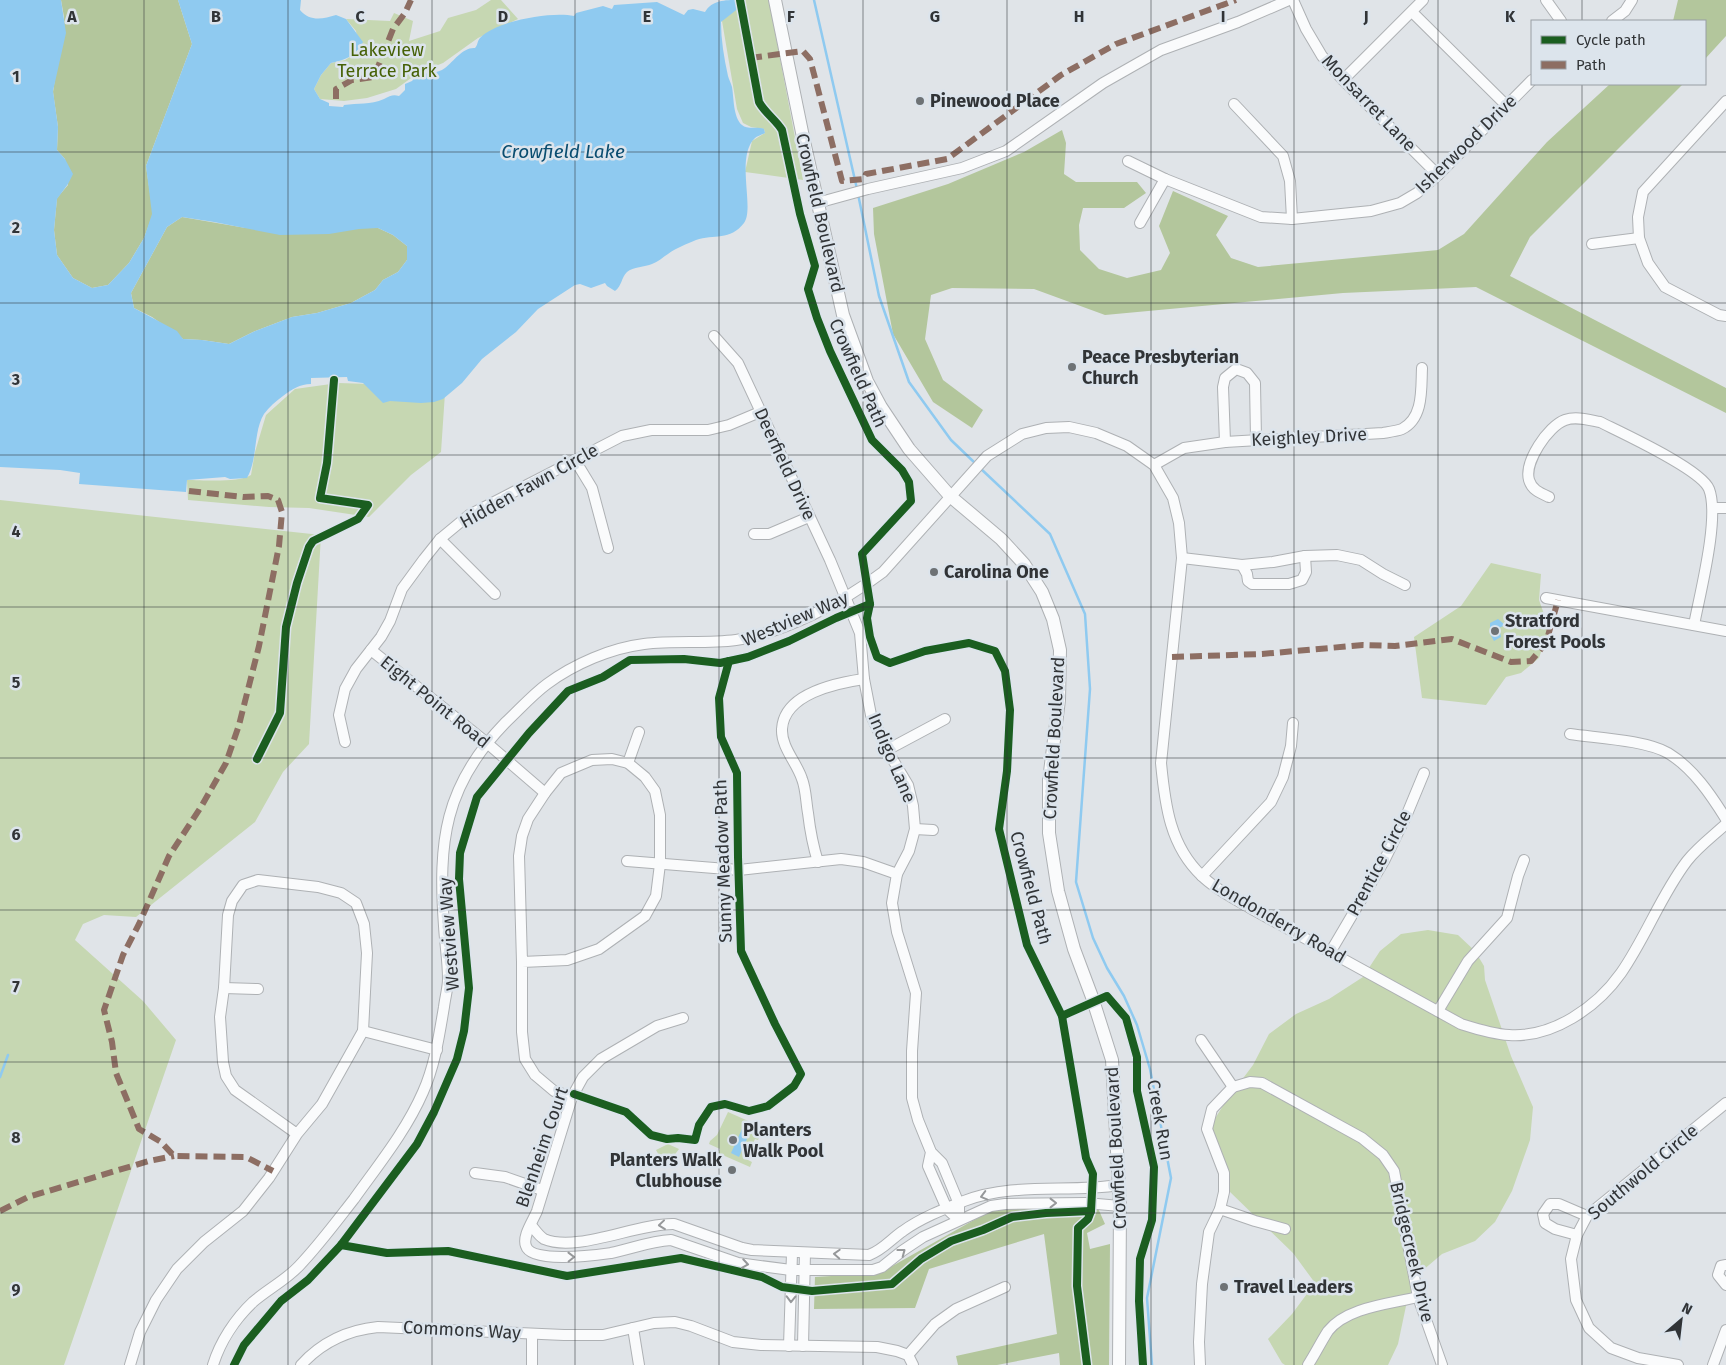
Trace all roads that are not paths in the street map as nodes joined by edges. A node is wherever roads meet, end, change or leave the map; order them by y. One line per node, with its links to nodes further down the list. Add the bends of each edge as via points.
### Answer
1 (775, 0): 18 (main road, Crowfield Boulevard)
2 (1289, 0): 18 (street, via 1161,50 1103,83 1006,151 962,168)
3 (1293, 0): 10 (street, Monsarret Lane, via 1322,56)
4 (1423, 0): 7 (street)
5 (1546, 0): 8 (street)
6 (1632, 0): 9 (street)
7 (1412, 12): 10 (street); 14 (street)
8 (1560, 20)
9 (1613, 20)
10 (1343, 80): 16 (street, Monsarret Lane)
11 (1531, 81): 14 (street, Isherwood Drive)
12 (1726, 101): 21 (street, via 1643,192 1638,217)
13 (1234, 104): 19 (street, via 1283,156 1290,181)
14 (1506, 105): 16 (street, Isherwood Drive)
15 (1128, 161): 17 (street, Isherwood Drive)
16 (1438, 175): 19 (street, Isherwood Drive, via 1400,204 1371,211)
17 (1166, 179): 19 (street, Isherwood Drive, via 1261,217); 20 (street)
18 (817, 203): 31 (main road, Crowfield Boulevard, via 843,315 867,381 909,449)
19 (1292, 219)
20 (1140, 223)
21 (1639, 238): 22 (street); 23 (street, via 1648,263 1665,287)
22 (1592, 244)
23 (1726, 316)
24 (714, 336): 26 (street, Deerfield Drive, via 738,363)
25 (1422, 368): 27 (street, Keighley Drive, via 1420,400 1414,418 1402,429 1383,433)
26 (760, 412): 29 (street, Hidden Fawn Circle, via 708,430 651,430 622,436); 35 (street, Deerfield Drive)
27 (1256, 439): 28 (street, Keighley Drive); 28 (street, via 1255,383 1247,373 1236,369 1225,378)
28 (1225, 442): 30 (street, Keighley Drive, via 1184,448)
29 (575, 460): 37 (street, Hidden Fawn Circle, via 469,515); 38 (street, via 592,488)
30 (1154, 465): 31 (street, Londonderry Road, via 1127,446 1096,434 1069,427 1046,428 1022,434 987,456); 40 (street, Londonderry Road, via 1173,498)
31 (950, 496): 44 (street, Londonderry Road, via 883,572); 85 (main road, Crowfield Boulevard, via 1001,539 1024,564 1042,592 1053,619 1060,650 1059,700 1049,780 1049,833 1058,890 1074,949 1112,1060)
32 (1549, 497): 33 (street, via 1534,489 1529,479 1529,466 1547,433 1556,424 1582,418 1600,422 1696,474 1709,488)
33 (1713, 508): 34 (street); 46 (street, via 1710,543)
34 (1726, 508)
35 (809, 517): 36 (street, via 769,534); 44 (street, Deerfield Drive)
36 (754, 534)
37 (440, 539): 43 (street); 48 (street, Hidden Fawn Circle, via 402,590 390,621)
38 (608, 548)
39 (1305, 556): 41 (street); 41 (street, via 1306,572 1302,580 1289,584 1252,584); 42 (street, via 1337,555 1361,560)
40 (1182, 558): 41 (street); 69 (street, Londonderry Road, via 1161,763 1170,825 1179,846)
41 (1242, 565)
42 (1405, 585)
43 (496, 594)
44 (845, 597): 49 (street, Indigo Lane, via 860,633); 55 (street, Londonderry Road, via 761,635 712,642 642,644 594,659 565,672 545,686)
45 (1546, 598): 46 (street)
46 (1694, 625): 47 (street)
47 (1726, 630)
48 (371, 650): 54 (street, Hidden Fawn Circle, via 345,688 339,715); 55 (street, Eight Point Road)
49 (864, 679): 56 (street, Indigo Lane, via 871,715); 66 (street, via 842,682 811,693 786,713 782,730 802,779)
50 (945, 718): 56 (street)
51 (1293, 723): 69 (street, via 1283,777 1271,802)
52 (639, 732): 57 (street)
53 (1570, 734): 60 (street, via 1644,745 1667,753 1689,771)
54 (345, 742)
55 (487, 743): 59 (street, Eight Point Road); 78 (street, Londonderry Road, via 470,766 446,827 442,871 448,981)
56 (887, 750): 62 (street, Indigo Lane, via 908,785)
57 (628, 763): 59 (street, via 612,759 592,760 575,766 561,773); 67 (street, via 645,777 655,791 660,815)
58 (1424, 773): 70 (street, Prentice Circle, via 1384,861)
59 (545, 793): 71 (street, via 528,820 519,856)
60 (1726, 819)
61 (1726, 824): 74 (street, Londonderry Road, via 1688,860 1622,972 1584,1011 1563,1023 1512,1035 1488,1033)
62 (915, 829): 63 (street); 68 (street, Indigo Lane, via 909,851)
63 (932, 830)
64 (1524, 860): 74 (street, via 1507,918 1468,961)
65 (627, 861): 67 (street)
66 (818, 862): 67 (street, via 739,870); 68 (street, via 841,859 863,862)
67 (660, 864): 71 (street, via 656,896 646,916 599,950 567,960)
68 (897, 874): 83 (street, Indigo Lane, via 892,903 897,932 916,993 912,1098)
69 (1202, 876): 70 (street, Londonderry Road, via 1250,908)
70 (1331, 951): 74 (street, Londonderry Road)
71 (522, 962): 80 (street, via 525,1059 535,1076 554,1091)
72 (224, 988): 73 (street); 76 (street, via 228,915 232,901 243,885 258,880 341,893 356,903 364,924 367,953); 82 (street, via 220,1017 226,1076 235,1090)
73 (258, 989)
74 (1438, 1011)
75 (683, 1018): 80 (street, Blenheim Court, via 657,1026 602,1059 583,1077)
76 (363, 1031): 78 (street); 82 (street, via 322,1104)
77 (1202, 1040): 79 (street)
78 (437, 1050): 115 (street, Londonderry Road, via 424,1091 384,1160 323,1241 296,1270 252,1303 230,1330 216,1353)
79 (1233, 1087): 90 (street, via 1212,1109 1207,1128 1224,1173); 107 (street, Bridgecreek Drive, via 1250,1082 1262,1083 1362,1138 1383,1155 1394,1171)
80 (572, 1097): 86 (street, Blenheim Court)
81 (1726, 1104): 91 (street, Southwold Circle)
82 (297, 1134): 114 (street, via 243,1211 177,1269 140,1332)
83 (931, 1152): 87 (street, Indigo Lane, via 942,1163); 89 (street, Indigo Lane, via 928,1166)
84 (475, 1173): 86 (street, via 505,1177)
85 (1119, 1185): 87 (street, one-way to 87, via 1018,1189 987,1194); 88 (main road, Crowfield Boulevard)
86 (542, 1190): 93 (street, Blenheim Court)
87 (959, 1204): 89 (street); 92 (street, Indigo Lane)
88 (1120, 1206): 92 (street, one-way to 88, via 991,1206 1005,1204); 120 (main road, Crowfield Boulevard)
89 (947, 1209): 92 (street, Indigo Lane); 100 (street, one-way to 100, via 902,1231 875,1253)
90 (1220, 1209): 95 (street); 121 (street, via 1209,1232 1202,1284)
91 (1587, 1216): 96 (street, Southwold Circle); 96 (street, via 1559,1204 1550,1204 1543,1214 1545,1223)
92 (959, 1220): 104 (street, one-way to 92, via 882,1268 923,1237)
93 (531, 1225): 94 (street, one-way to 93, via 664,1224 575,1242 545,1239); 98 (street, Blenheim Court, one-way to 98, via 526,1232 526,1247 535,1255 583,1256 611,1253 662,1240)
94 (688, 1228): 97 (street); 98 (street)
95 (1285, 1229)
96 (1576, 1235): 124 (street, Southwold Circle, via 1571,1258 1576,1300 1589,1328 1611,1348 1638,1358)
97 (720, 1239): 99 (street, via 742,1248); 101 (street)
98 (684, 1243): 101 (street)
99 (792, 1253): 100 (street); 103 (street)
100 (805, 1253): 104 (street)
101 (715, 1255): 103 (street, one-way to 103)
102 (1726, 1265): 105 (street, via 1721,1266 1718,1275)
103 (792, 1270): 104 (street); 111 (street, one-way to 111)
104 (805, 1270): 112 (street)
105 (1726, 1285)
106 (1006, 1288): 113 (street, via 956,1309 935,1324)
107 (1418, 1297): 122 (street, via 1355,1312 1343,1318 1329,1330); 123 (street, Bridgecreek Drive)
108 (633, 1328): 110 (street, Commons Way, via 603,1335); 111 (street, Commons Way, via 675,1322 732,1342); 118 (street)
109 (1726, 1330): 125 (street)
110 (532, 1334): 116 (street, Commons Way, via 378,1326 361,1328 342,1335 309,1356); 117 (street)
111 (789, 1346): 112 (street, Commons Way)
112 (804, 1346): 113 (street, Commons Way, via 877,1347)
113 (908, 1355): 119 (street)
114 (130, 1365)
115 (213, 1365)
116 (301, 1365)
117 (532, 1365)
118 (640, 1365)
119 (914, 1365)
120 (1120, 1365)
121 (1200, 1365)
122 (1308, 1365)
123 (1442, 1365)
124 (1678, 1365)
125 (1714, 1365)

